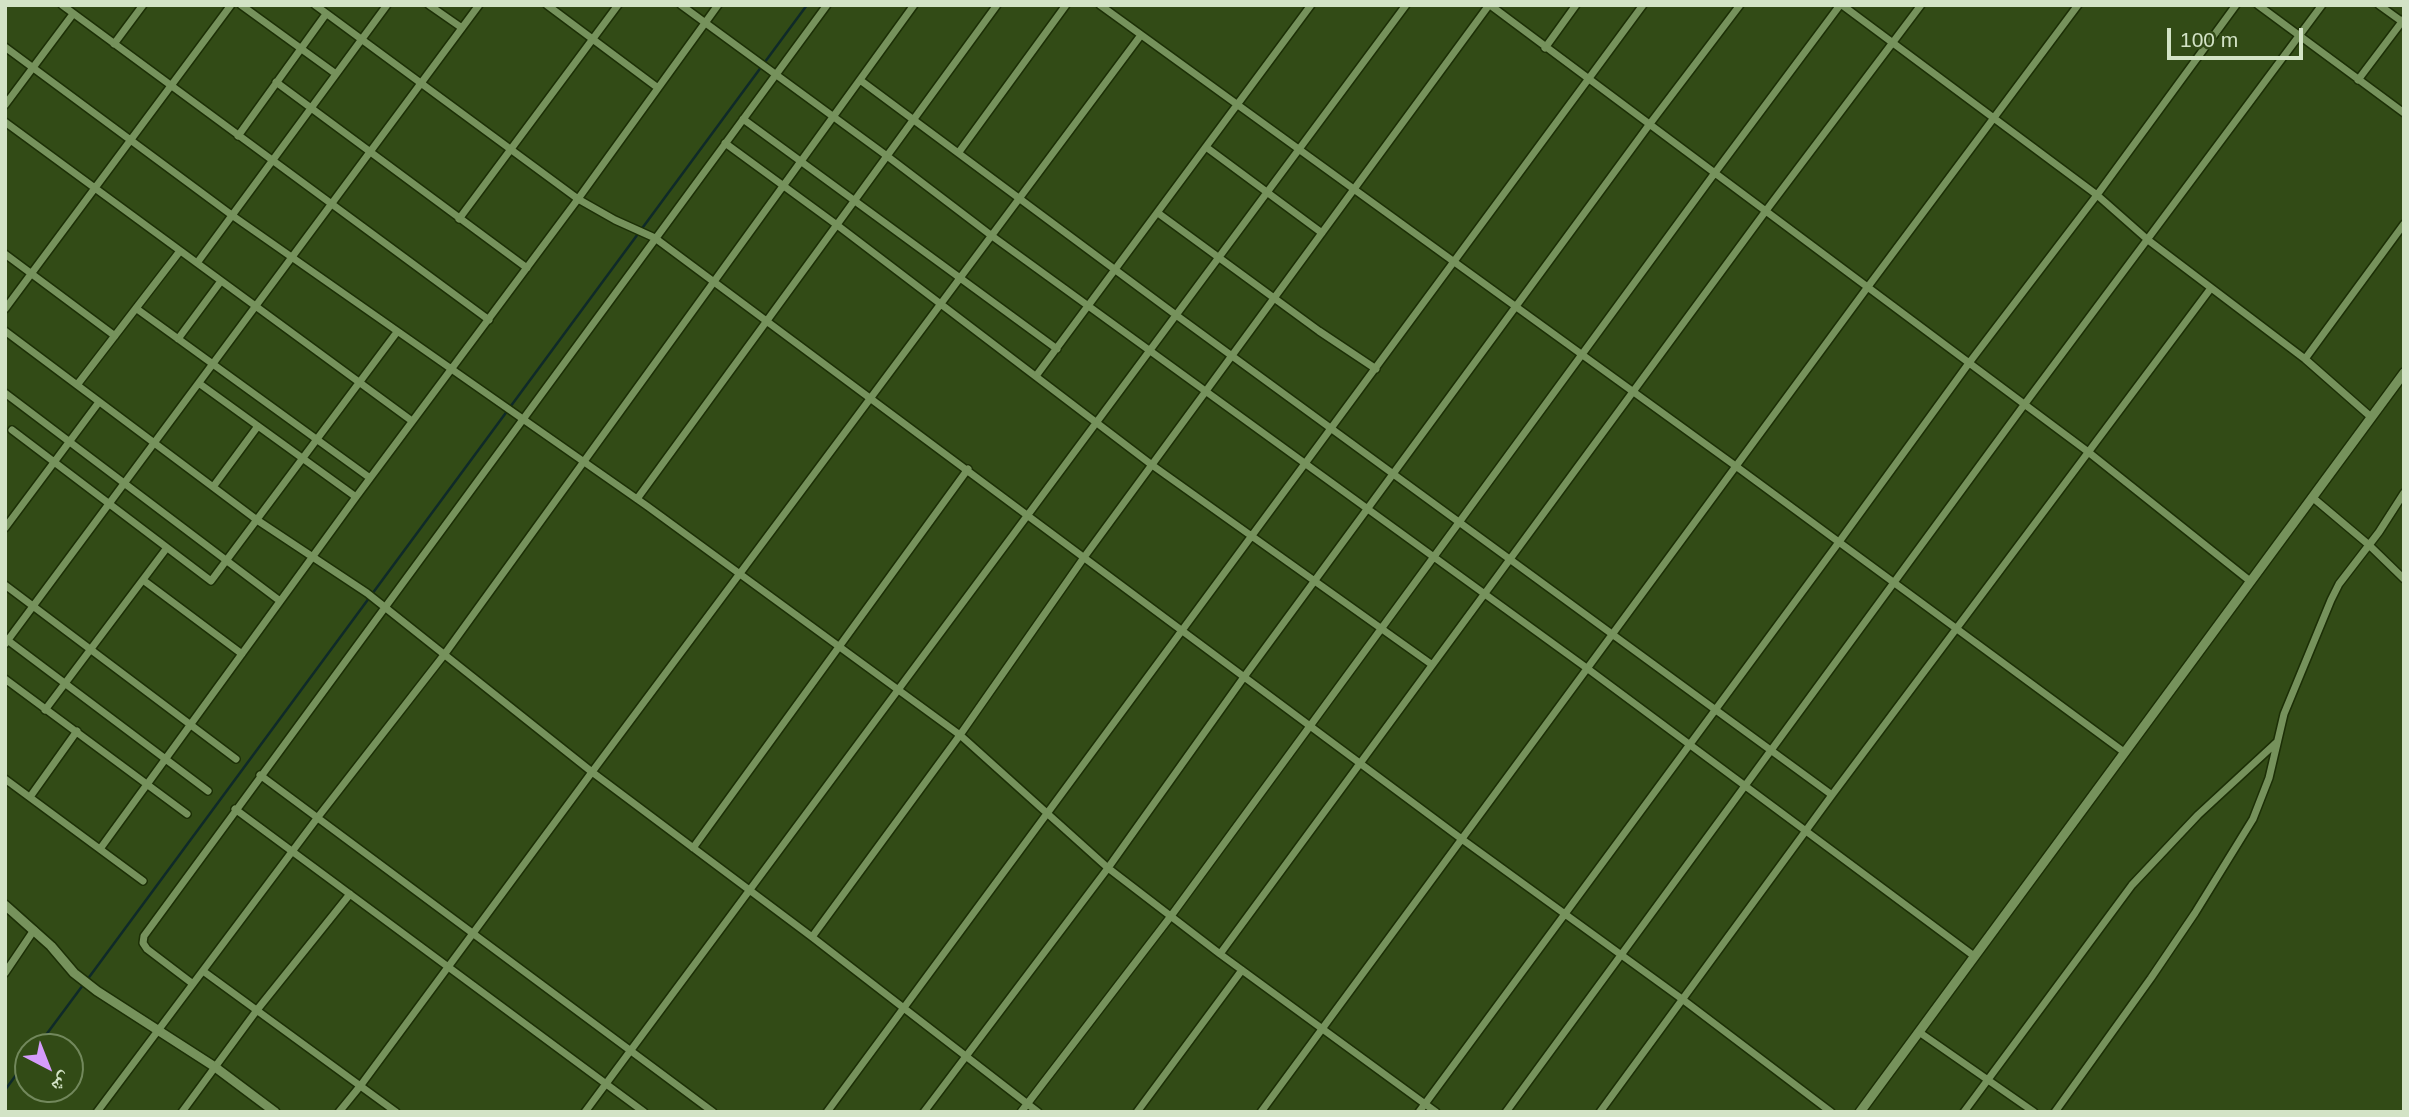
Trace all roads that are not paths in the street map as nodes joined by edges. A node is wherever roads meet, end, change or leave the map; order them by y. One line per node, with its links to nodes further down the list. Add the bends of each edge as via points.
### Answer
1 (62, 5): 31 (street)
2 (143, 5): 41 (street)
3 (231, 5): 53 (street)
4 (241, 5): 44 (street)
5 (315, 5): 32 (street)
6 (387, 5): 39 (street)
7 (429, 5): 35 (street)
8 (479, 5): 35 (street)
9 (547, 5): 38 (street)
10 (618, 5): 38 (street)
11 (681, 5): 34 (street)
12 (718, 5): 34 (street)
13 (827, 5): 47 (street)
14 (914, 5): 48 (street)
15 (997, 5): 62 (street)
16 (1066, 5): 72 (street)
17 (1100, 5): 36 (street)
18 (1311, 5): 56 (street)
19 (1406, 5): 70 (street)
20 (1489, 5): 43 (street); 79 (street)
21 (1576, 5): 43 (street)
22 (1643, 5): 49 (street)
23 (1740, 5): 64 (street)
24 (1841, 5): 40 (street); 76 (street)
25 (1921, 5): 40 (street)
26 (2078, 5): 60 (street)
27 (2236, 5): 81 (street)
28 (2258, 5): 37 (street)
29 (2322, 5): 37 (street)
30 (2379, 5): 33 (street)
31 (74, 14): 41 (street); 45 (street)
32 (326, 14): 39 (street); 44 (street)
33 (2403, 21): 50 (street)
34 (705, 23): 47 (street); 54 (street)
35 (461, 28): 52 (street)
36 (1141, 35): 56 (street); 82 (street)
37 (2299, 36): 50 (street); 95 (street)
38 (593, 38): 54 (street); 69 (street)
39 (361, 40): 46 (street); 52 (street)
40 (1893, 43): 60 (street); 86 (street)
41 (114, 44): 53 (street)
42 (5, 47): 45 (street)
43 (1545, 48): 49 (street)
44 (300, 49): 46 (street); 51 (street)
45 (33, 68): 55 (street); 66 (street)
46 (336, 74): 57 (street)
47 (777, 74): 59 (street); 61 (street)
48 (860, 80): 59 (street); 62 (street)
49 (1587, 80): 64 (street); 100 (street)
50 (2358, 80): 58 (street)
51 (276, 82): 57 (street); 65 (street)
52 (420, 83): 69 (street); 71 (street)
53 (171, 87): 65 (street); 66 (street)
54 (658, 88): 83 (street)
55 (5, 105)
56 (1237, 105): 68 (street); 70 (street)
57 (311, 108): 71 (street); 74 (street)
58 (2404, 113)
59 (833, 118): 73 (street); 75 (street)
60 (1994, 118): 81 (street); 108 (street)
61 (743, 119): 67 (street); 75 (street)
62 (914, 119): 72 (street); 73 (street)
63 (5, 121): 78 (street)
64 (1648, 125): 76 (street); 114 (street)
65 (238, 136): 74 (street)
66 (131, 141): 78 (street); 88 (street)
67 (725, 143): 77 (street); 94 (street)
68 (1206, 147): 80 (street); 87 (street)
69 (511, 149): 83 (street); 89 (street)
70 (1299, 150): 79 (street); 80 (street)
71 (369, 151): 85 (street); 89 (street)
72 (958, 152): 82 (street)
73 (887, 156): 84 (street); 93 (street)
74 (272, 162): 85 (street); 88 (street)
75 (802, 162): 77 (street); 84 (street)
76 (1714, 174): 86 (street); 127 (street)
77 (784, 186): 91 (street); 107 (street)
78 (96, 188): 96 (street); 104 (street)
79 (1354, 190): 92 (street); 100 (street)
80 (1268, 191): 92 (street); 99 (street)
81 (2097, 195): 95 (street); 129 (street)
82 (1021, 197): 93 (street); 103 (street)
83 (579, 199): 94 (street); 102 (street)
84 (855, 201): 91 (street); 105 (street)
85 (331, 205): 98 (street); 118 (street)
86 (1765, 212): 108 (street); 140 (street)
87 (1158, 213): 99 (street); 103 (street)
88 (233, 216): 98 (street); 101 (street)
89 (459, 219): 102 (street)
90 (2404, 224): 128 (street)
91 (837, 225): 111 (street); 119 (street)
92 (1322, 233): 110 (street)
93 (992, 236): 105 (street); 112 (street)
94 (655, 238): 107 (street); 145 (street)
95 (2148, 240): 109 (street); 143 (street)
96 (180, 251): 101 (street); 116 (street)
97 (5, 254): 104 (street)
98 (293, 258): 113 (street); 121 (street)
99 (1218, 258): 110 (street); 117 (street)
100 (1453, 262): 114 (street); 131 (street)
101 (197, 263): 106 (street)
102 (527, 268): 118 (street)
103 (1116, 268): 112 (street); 117 (street)
104 (32, 274): 115 (street); 122 (street)
105 (960, 278): 111 (street); 124 (street)
106 (221, 281): 113 (street); 123 (street)
107 (715, 283): 119 (street); 157 (street)
108 (1867, 288): 129 (street); 160 (street)
109 (2211, 288): 128 (street); 154 (street)
110 (1274, 298): 126 (street); 131 (street)
111 (940, 305): 134 (street); 141 (street)
112 (1088, 306): 124 (street); 125 (street)
113 (256, 307): 130 (street); 135 (street)
114 (1516, 308): 127 (street); 162 (street)
115 (5, 309)
116 (137, 309): 122 (street); 123 (street)
117 (1176, 315): 125 (street); 126 (street)
118 (489, 320): 132 (street)
119 (767, 321): 141 (street); 169 (street)
120 (5, 331): 137 (street)
121 (397, 332): 132 (street); 135 (street)
122 (115, 337): 137 (street)
123 (178, 339): 130 (street)
124 (1057, 349): 134 (street)
125 (1150, 350): 138 (street); 147 (street)
126 (1232, 356): 138 (street); 149 (street)
127 (1582, 356): 140 (street); 174 (street)
128 (2305, 359): 144 (street)
129 (1969, 363): 143 (street); 177 (street)
130 (214, 365): 136 (street); 151 (street)
131 (1376, 369): 149 (street)
132 (451, 370): 145 (street); 146 (street)
133 (2404, 373): 144 (street)
134 (1036, 376): 147 (street)
135 (359, 383): 146 (street); 151 (street)
136 (200, 384): 148 (street); 153 (street)
137 (77, 385): 142 (street)
138 (1206, 391): 158 (street); 159 (street)
139 (5, 393): 152 (street)
140 (1634, 393): 160 (street); 183 (street)
141 (871, 398): 161 (street); 185 (street)
142 (99, 401): 152 (street); 153 (street)
143 (2024, 405): 154 (street); 190 (street)
144 (2371, 417): 168 (street)
145 (522, 419): 157 (street); 195 (street)
146 (412, 421): 163 (street)
147 (1096, 423): 159 (street); 172 (street)
148 (258, 426): 155 (street); 165 (street)
149 (1332, 429): 158 (street); 162 (street)
150 (12, 430): 156 (street)
151 (317, 440): 155 (street); 163 (street)
152 (69, 442): 156 (street); 164 (street)
153 (155, 443): 164 (street); 165 (street)
154 (2087, 452): 189 (street); 197 (street)
155 (303, 459): 167 (street); 173 (street)
156 (54, 463): 170 (street); 175 (street)
157 (584, 463): 169 (street); 204 (street)
158 (1306, 464): 171 (street); 176 (street)
159 (1152, 465): 176 (street); 180 (street)
160 (1737, 467): 177 (street); 199 (street)
161 (968, 470): 172 (street); 201 (street)
162 (1393, 474): 171 (street); 174 (street)
163 (370, 478): 167 (street)
164 (125, 484): 170 (street); 184 (street)
165 (213, 487): 173 (street)
166 (2404, 493): 178 (street)
167 (356, 497): 182 (street)
168 (2312, 497): 178 (street); 189 (street)
169 (637, 499): 185 (street)
170 (109, 505): 179 (street); 194 (street)
171 (1367, 510): 181 (street); 188 (street)
172 (1028, 514): 180 (street); 210 (street)
173 (257, 520): 182 (street); 184 (street)
174 (1459, 522): 181 (street); 183 (street)
175 (5, 528)
176 (1253, 536): 188 (street); 198 (street)
177 (1839, 542): 190 (street); 211 (street)
178 (2370, 545): 186 (street); 217 (street, via 2339,584 2297,678)
179 (166, 549): 184 (street, via 208,581); 187 (street)
180 (1085, 556): 198 (street); 216 (street)
181 (1435, 556): 192 (street); 196 (street)
182 (312, 558): 193 (street); 195 (street)
183 (1509, 559): 192 (street); 199 (street)
184 (227, 561): 193 (street)
185 (740, 574): 201 (street); 224 (street)
186 (2404, 579)
187 (143, 580): 202 (street); 203 (street)
188 (1316, 581): 196 (street); 207 (street)
189 (2250, 581): 220 (street)
190 (1895, 583): 197 (street); 219 (street)
191 (5, 585): 194 (street)
192 (1484, 593): 205 (street); 206 (street)
193 (280, 601): 203 (street)
194 (33, 606): 200 (street); 202 (street)
195 (384, 608): 204 (street); 225 (street)
196 (1382, 628): 205 (street); 214 (street)
197 (1957, 629): 220 (street); 230 (street)
198 (1184, 630): 207 (street); 234 (street)
199 (1613, 634): 206 (street); 211 (street)
200 (6, 641): 209 (street)
201 (840, 647): 210 (street); 238 (street)
202 (91, 650): 209 (street); 213 (street)
203 (242, 654): 213 (street)
204 (444, 655): 224 (street); 235 (street)
205 (1431, 664): 223 (street)
206 (1588, 669): 218 (street); 237 (street)
207 (1244, 677): 214 (street); 241 (street)
208 (5, 679): 212 (street)
209 (65, 684): 212 (street); 221 (street)
210 (898, 690): 216 (street); 243 (street)
211 (1715, 709): 218 (street); 219 (street)
212 (46, 710): 215 (street)
213 (190, 725): 221 (street); 222 (street)
214 (1310, 725): 223 (street); 247 (street)
215 (77, 731): 227 (street); 231 (street)
216 (960, 735): 234 (street); 250 (street)
217 (2277, 742): 268 (street, via 2132,885); 295 (street, via 2253,819 2180,935)
218 (1689, 745): 228 (street); 246 (street)
219 (1772, 750): 228 (street); 230 (street)
220 (2124, 752): 253 (street)
221 (165, 759): 227 (street); 229 (street)
222 (236, 759)
223 (1360, 762): 237 (street); 251 (street)
224 (592, 772): 238 (street); 249 (street)
225 (261, 775): 232 (street); 235 (street)
226 (5, 779): 231 (street)
227 (147, 783): 233 (street); 239 (street)
228 (1746, 786): 236 (street); 252 (street)
229 (208, 791)
230 (1832, 795): 236 (street)
231 (30, 797): 239 (street)
232 (235, 809): 240 (street); 258 (street, via 144,936 147,949)
233 (187, 814)
234 (1048, 815): 241 (street); 260 (street)
235 (318, 817): 240 (street); 249 (street)
236 (1806, 831): 253 (street); 259 (street)
237 (1463, 839): 246 (street); 263 (street)
238 (693, 848): 243 (street)
239 (100, 849): 242 (street)
240 (292, 851): 244 (street); 256 (street)
241 (1108, 868): 247 (street); 266 (street)
242 (143, 881)
243 (750, 890): 250 (street); 265 (street)
244 (350, 894): 254 (street); 261 (street)
245 (5, 905): 248 (street)
246 (1566, 914): 252 (street); 272 (street)
247 (1171, 916): 251 (street); 271 (street)
248 (34, 930): 257 (street); 262 (street, via 74,973)
249 (473, 933): 254 (street); 265 (street)
250 (812, 937): 260 (street)
251 (1220, 954): 255 (street)
252 (1621, 955): 259 (street); 289 (street)
253 (1974, 956): 264 (street)
254 (447, 967): 269 (street); 270 (street)
255 (1242, 970): 263 (street); 285 (street)
256 (203, 971): 258 (street); 261 (street)
257 (5, 973)
258 (193, 984): 262 (street)
259 (1682, 999): 290 (street); 291 (street)
260 (903, 1007): 266 (street); 281 (street)
261 (257, 1010): 267 (street); 270 (street)
262 (158, 1028): 267 (street); 273 (street)
263 (1322, 1029): 272 (street); 286 (street)
264 (1919, 1032): 268 (street); 292 (street)
265 (631, 1050): 269 (street); 280 (street)
266 (965, 1056): 271 (street); 282 (street)
267 (215, 1067): 274 (street); 275 (street)
268 (1988, 1079): 293 (street); 294 (street)
269 (606, 1084): 278 (street); 279 (street)
270 (361, 1085): 276 (street); 277 (street)
271 (1027, 1103): 283 (street); 284 (street)
272 (1425, 1104): 287 (street); 288 (street)
273 (97, 1112)
274 (182, 1112)
275 (275, 1112)
276 (339, 1112)
277 (396, 1112)
278 (585, 1112)
279 (644, 1112)
280 (713, 1112)
281 (827, 1112)
282 (923, 1112)
283 (1021, 1112)
284 (1038, 1112)
285 (1137, 1112)
286 (1261, 1112)
287 (1419, 1112)
288 (1436, 1112)
289 (1506, 1112)
290 (1600, 1112)
291 (1830, 1112)
292 (1860, 1112)
293 (1964, 1112)
294 (2034, 1112)
295 (2055, 1112)

